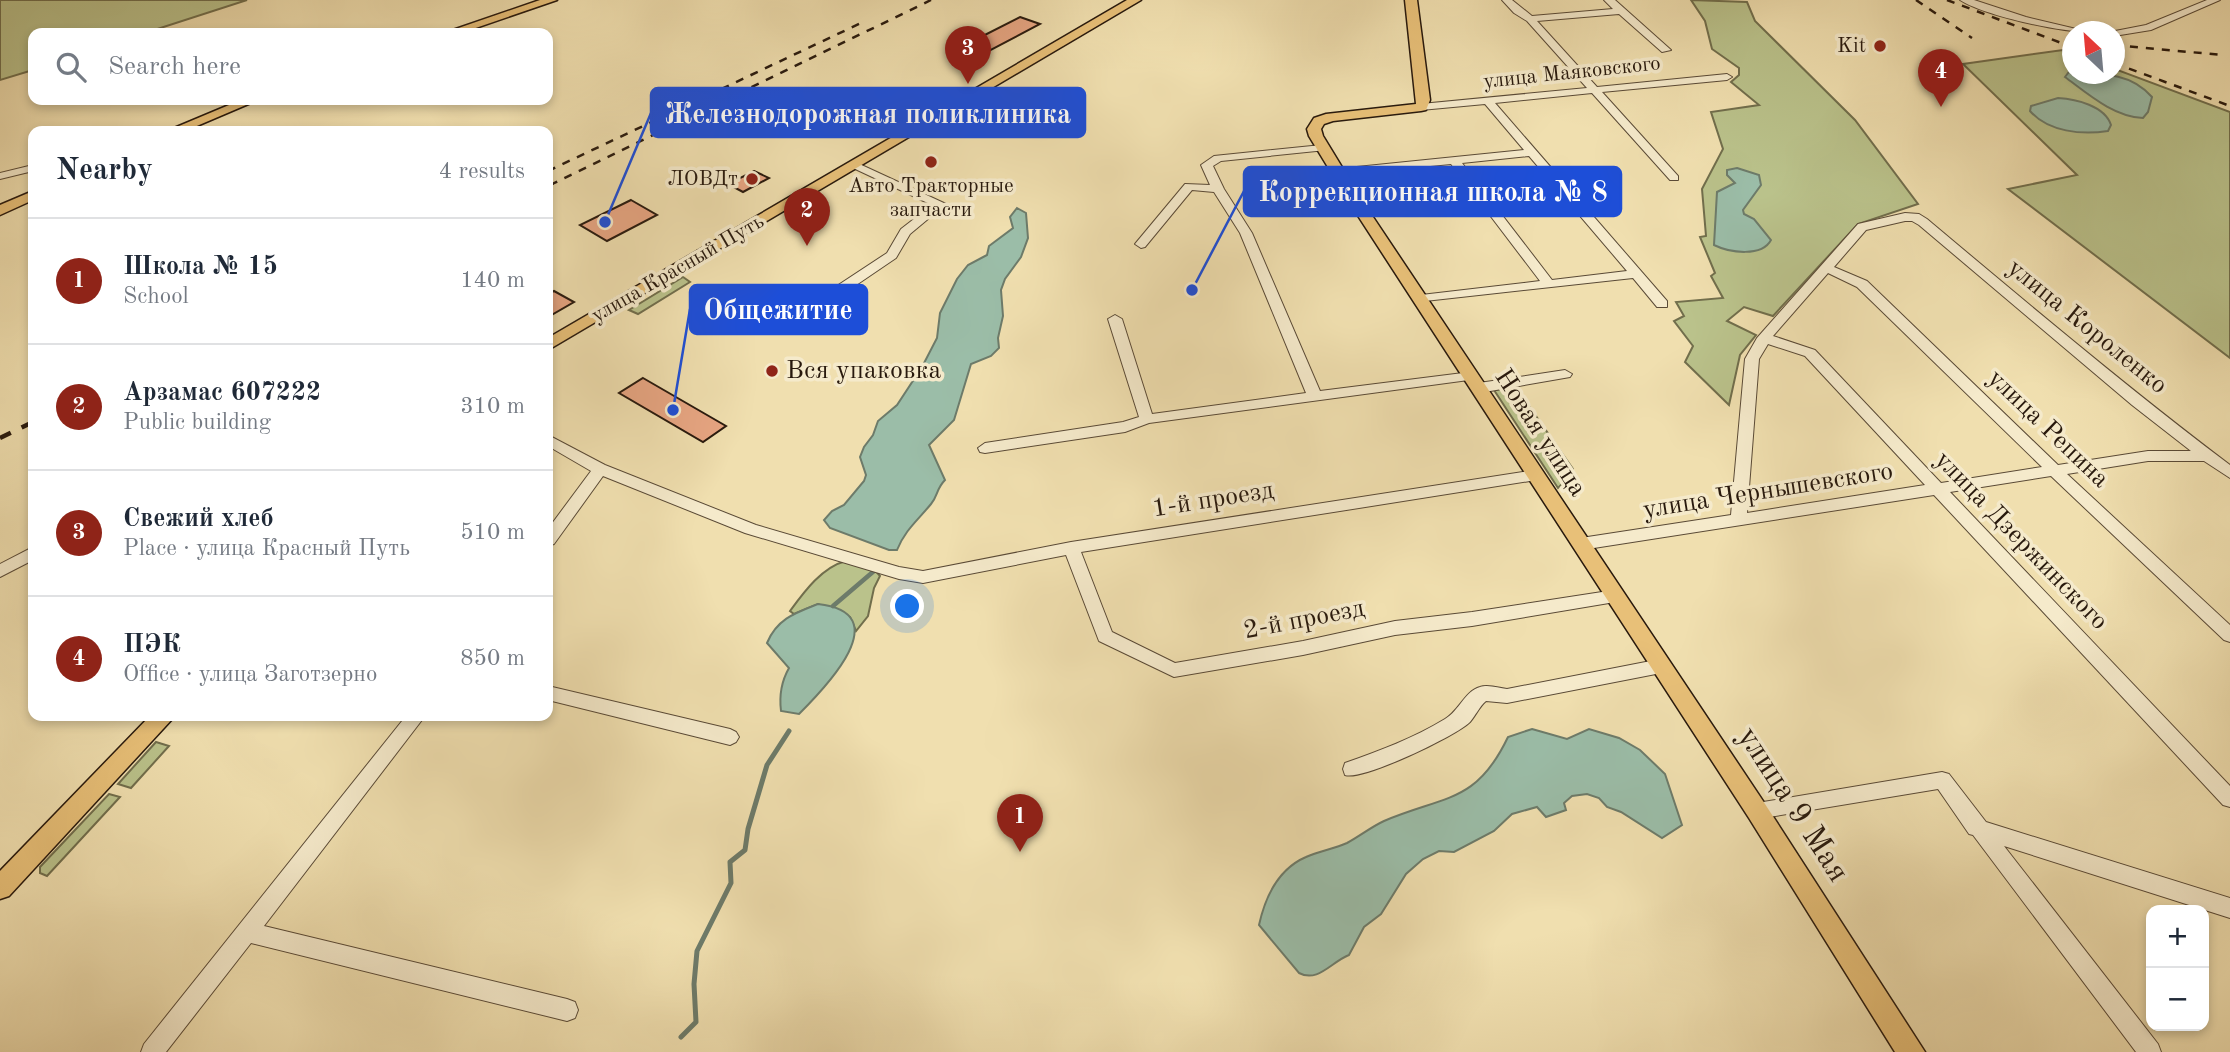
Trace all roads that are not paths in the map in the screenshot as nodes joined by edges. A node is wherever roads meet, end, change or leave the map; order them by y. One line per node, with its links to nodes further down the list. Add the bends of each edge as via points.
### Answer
1 (551, 0): 11 (main road)
2 (1135, 0): 23 (main road, улица Красный Путь)
3 (1411, 0): 18 (main road, via 1424,100)
4 (1507, 0): 9 (street)
5 (1609, 0): 8 (street)
6 (1965, 0): 10 (street)
7 (2215, 0): 12 (street, via 2147,28)
8 (1621, 11): 9 (street); 13 (street)
9 (1530, 19): 15 (street)
10 (2062, 27)
11 (465, 28)
12 (2125, 31)
13 (1666, 50)
14 (1727, 77): 15 (street, улица Маяковского)
15 (1593, 91): 16 (street, улица Маяковского); 27 (street)
16 (1489, 101): 18 (street, улица Маяковского); 21 (street)
17 (239, 105): 19 (main road)
18 (1421, 107): 20 (main road, via 1319,121 1314,130)
19 (186, 126)
20 (1322, 148): 25 (main road, Новая улица); 28 (street, via 1218,158 1207,165)
21 (1532, 152): 22 (street); 33 (street)
22 (1455, 162): 25 (street); 34 (street)
23 (855, 165): 37 (street, via 940,204 905,232 892,255); 40 (main road, улица Красный Путь)
24 (28, 169): 26 (street)
25 (1338, 172): 35 (main road, Новая улица)
26 (0, 176)
27 (1674, 178)
28 (1218, 189): 31 (street, via 1189,186); 43 (street, via 1246,233)
29 (28, 197): 30 (main road)
30 (0, 211)
31 (1141, 244)
32 (1826, 268): 39 (street); 47 (street, улица Короленко, via 1863,227 1915,217 2137,402); 49 (street, улица Репина, via 1862,284)
33 (1637, 274): 34 (street); 36 (street)
34 (1549, 285): 35 (street)
35 (1421, 299): 42 (main road, Новая улица)
36 (1662, 303)
37 (813, 308)
38 (1115, 319): 44 (street)
39 (1763, 338): 52 (street, улица Дзержинского, via 1810,353); 53 (street, via 1752,359)
40 (553, 342)
41 (1564, 374): 42 (street)
42 (1475, 382): 43 (street); 51 (main road, Новая улица)
43 (1315, 397): 44 (street)
44 (1147, 419): 46 (street, via 1125,427)
45 (553, 443): 48 (street)
46 (985, 448)
47 (2211, 456): 49 (street, улица Чернышевского, via 2148,456); 50 (street, улица Короленко)
48 (600, 469): 54 (street); 59 (street, via 782,540)
49 (2054, 470): 52 (street, улица Чернышевского); 61 (street, улица Репина)
50 (2230, 472)
51 (1536, 475): 55 (main road, Новая улица); 56 (street, 1-й проезд)
52 (1938, 490): 53 (street, улица Чернышевского); 68 (street, улица Дзержинского)
53 (1738, 521): 55 (street, улица Чернышевского)
54 (553, 533)
55 (1581, 544): 60 (main road, Новая улица)
56 (1071, 548): 59 (street, 1-й проезд, via 942,575); 60 (street, 2-й проезд, via 1105,636 1174,670 1395,628)
57 (28, 556): 58 (street)
58 (0, 570)
59 (899, 573)
60 (1615, 596): 62 (main road, улица 9 Мая)
61 (2230, 635)
62 (1661, 666): 67 (street, via 1507,696 1483,693 1451,725); 69 (main road, улица 9 Мая)
63 (553, 694): 66 (street)
64 (159, 721): 71 (main road)
65 (412, 721): 73 (street)
66 (730, 737)
67 (1352, 769)
68 (2230, 799)
69 (1757, 811): 70 (street, via 1942,780); 76 (main road, улица 9 Мая)
70 (1976, 828): 72 (street); 77 (street)
71 (0, 888)
72 (2230, 908)
73 (248, 932): 74 (street); 75 (street)
74 (567, 1010)
75 (152, 1052)
76 (1911, 1052)
77 (2150, 1052)

